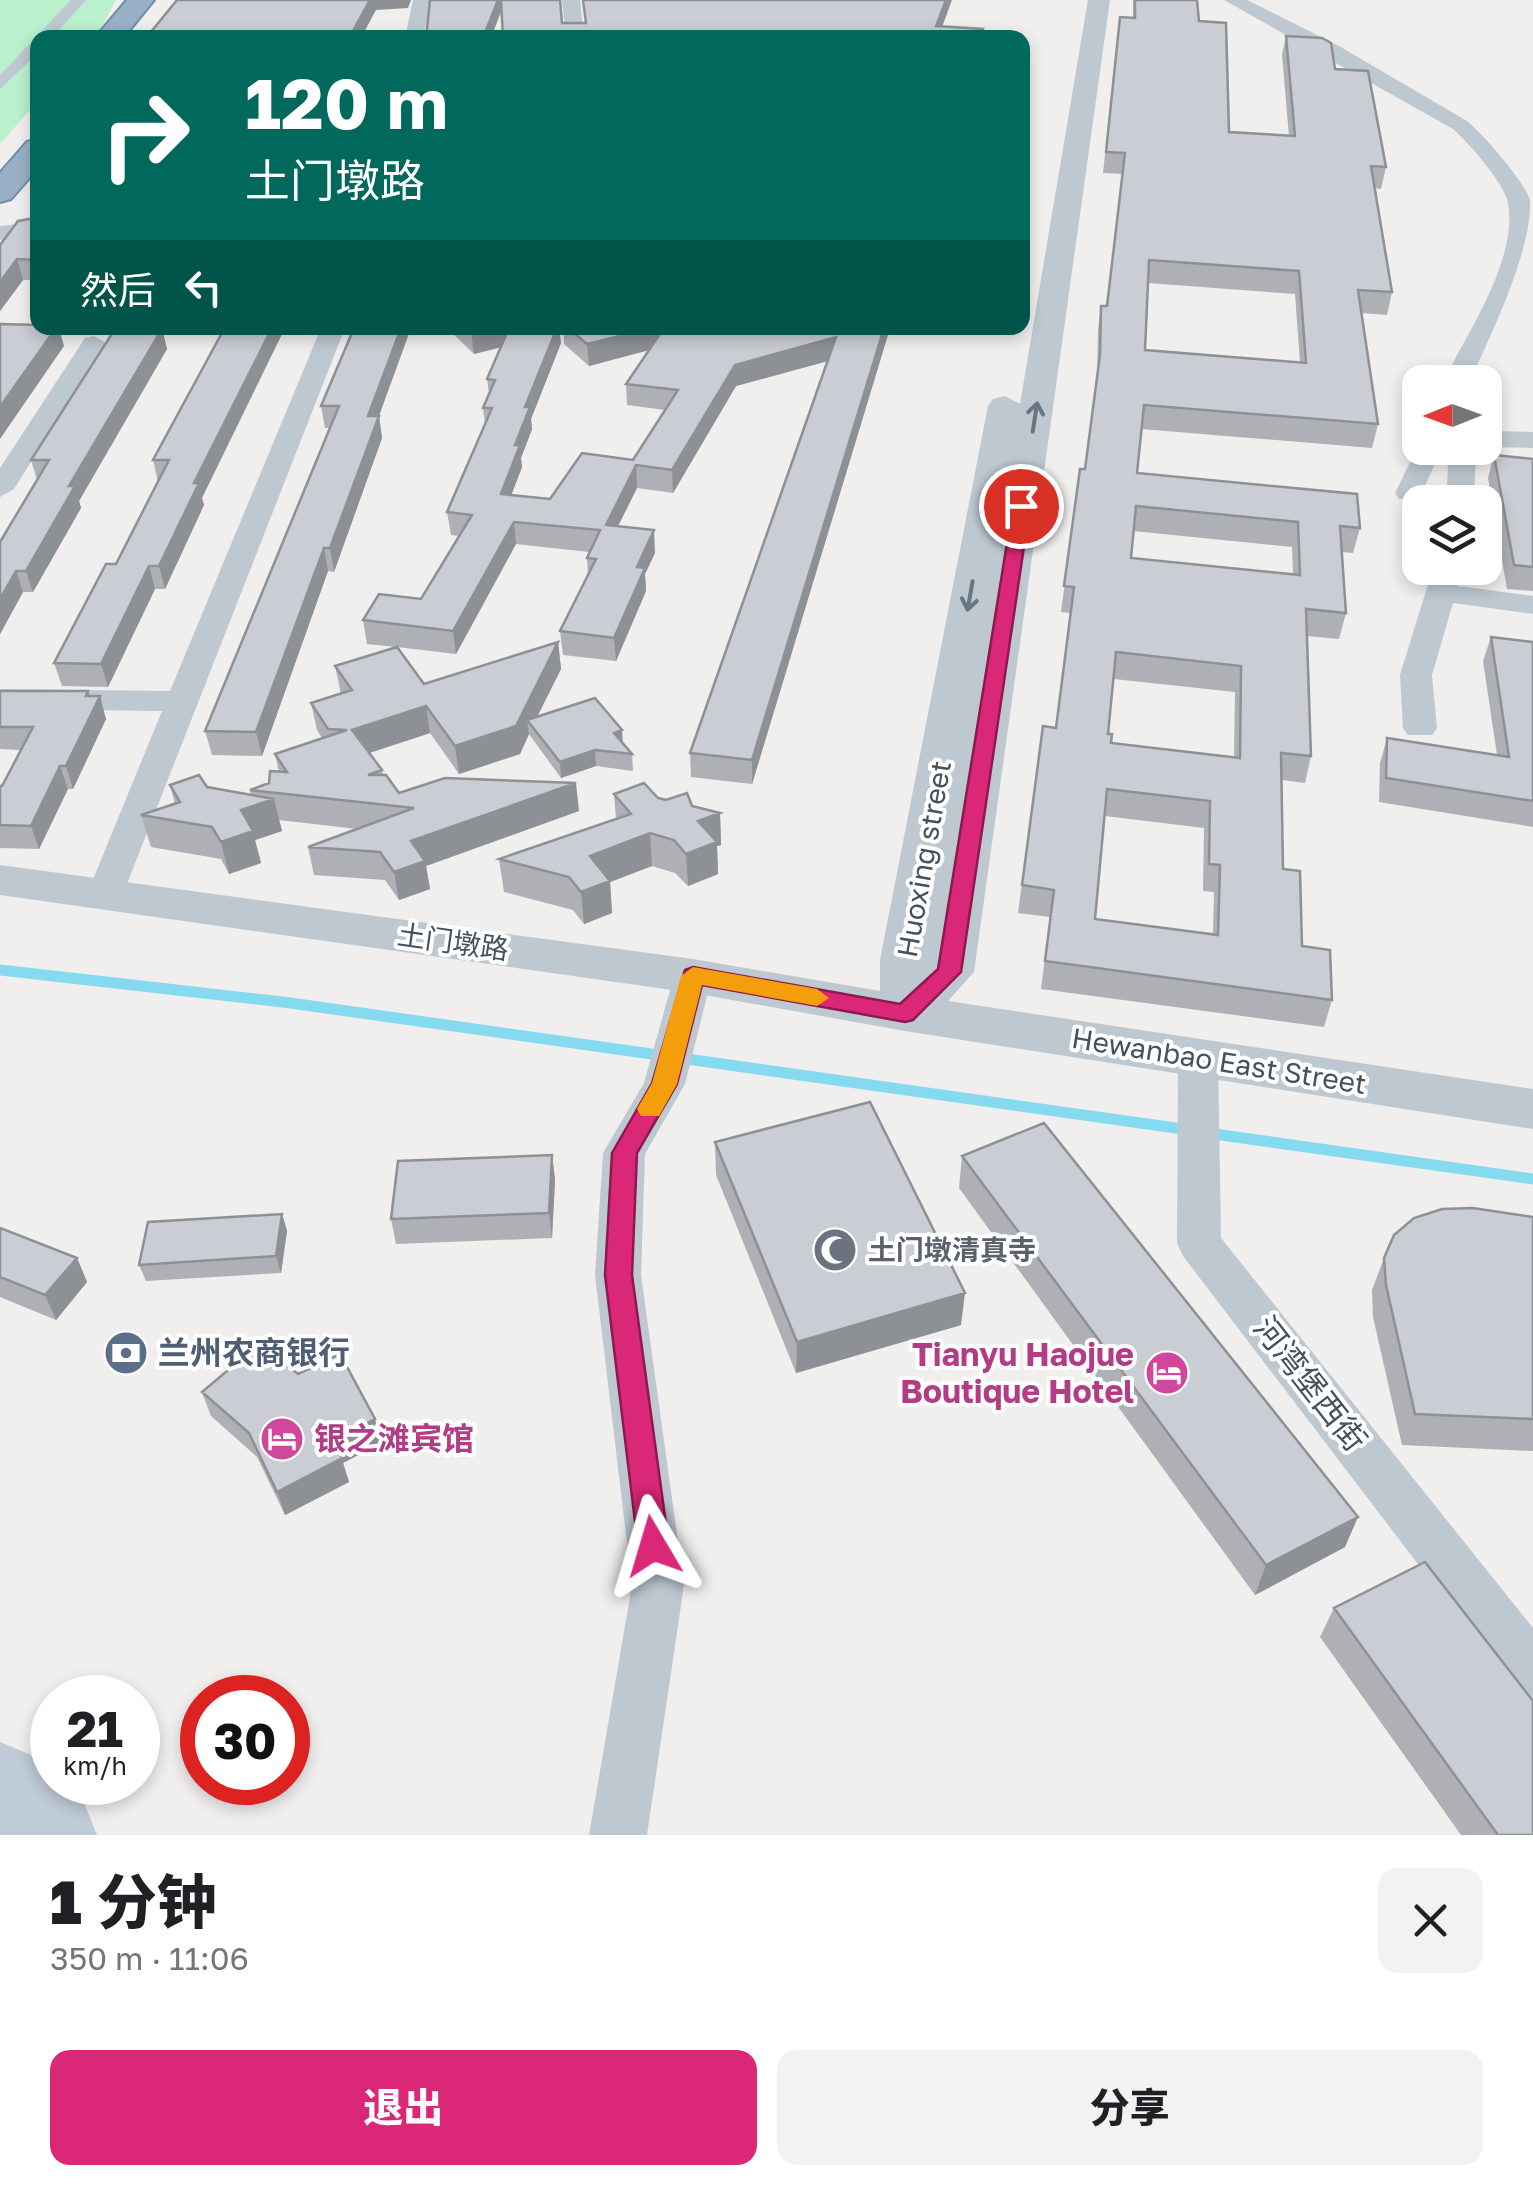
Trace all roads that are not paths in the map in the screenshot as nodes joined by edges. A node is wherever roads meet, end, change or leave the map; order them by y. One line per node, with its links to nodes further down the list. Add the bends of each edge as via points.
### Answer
1 (78, 0): 9 (street)
2 (141, 0): 10 (highway)
3 (163, 0): 11 (highway)
4 (422, 0): 12 (street)
5 (571, 0): 13 (street)
6 (1078, 0): 21 (street)
7 (1100, 0): 39 (street, Huoxing street, one-way to 7, via 949,972)
8 (1233, 0): 26 (street, via 1460,125 1519,200 1518,254)
9 (51, 30)
10 (115, 30)
11 (138, 30)
12 (416, 30)
13 (573, 30)
14 (30, 52): 15 (street)
15 (0, 84)
16 (30, 127): 18 (highway)
17 (30, 157): 19 (highway)
18 (0, 161)
19 (0, 192)
20 (30, 231): 22 (street)
21 (1036, 231)
22 (0, 233)
23 (329, 335): 34 (street)
24 (1018, 335): 39 (street, Huoxing street, one-way to 39, via 904,960)
25 (94, 343): 29 (street)
26 (1464, 365)
27 (1502, 439): 28 (street)
28 (1533, 440)
29 (0, 490)
30 (1444, 585): 35 (street, via 1416,676)
31 (1464, 585): 32 (street)
32 (1533, 604)
33 (0, 699): 34 (street)
34 (182, 701): 37 (street)
35 (1420, 728)
36 (0, 880): 37 (street, 土门墩路)
37 (105, 894): 38 (street, 土门墩路)
38 (693, 976): 39 (street, 土门墩路); 45 (street, via 670,1061 624,1153 618,1275 658,1585)
39 (905, 1014): 40 (street, Hewanbao East Street)
40 (1198, 1105): 41 (street, Hewanbao East Street); 42 (street, 河湾堡西街, via 1200,1243)
41 (1533, 1109)
42 (1533, 1671)
43 (0, 1784): 44 (main road)
44 (55, 1835)
45 (618, 1835)

